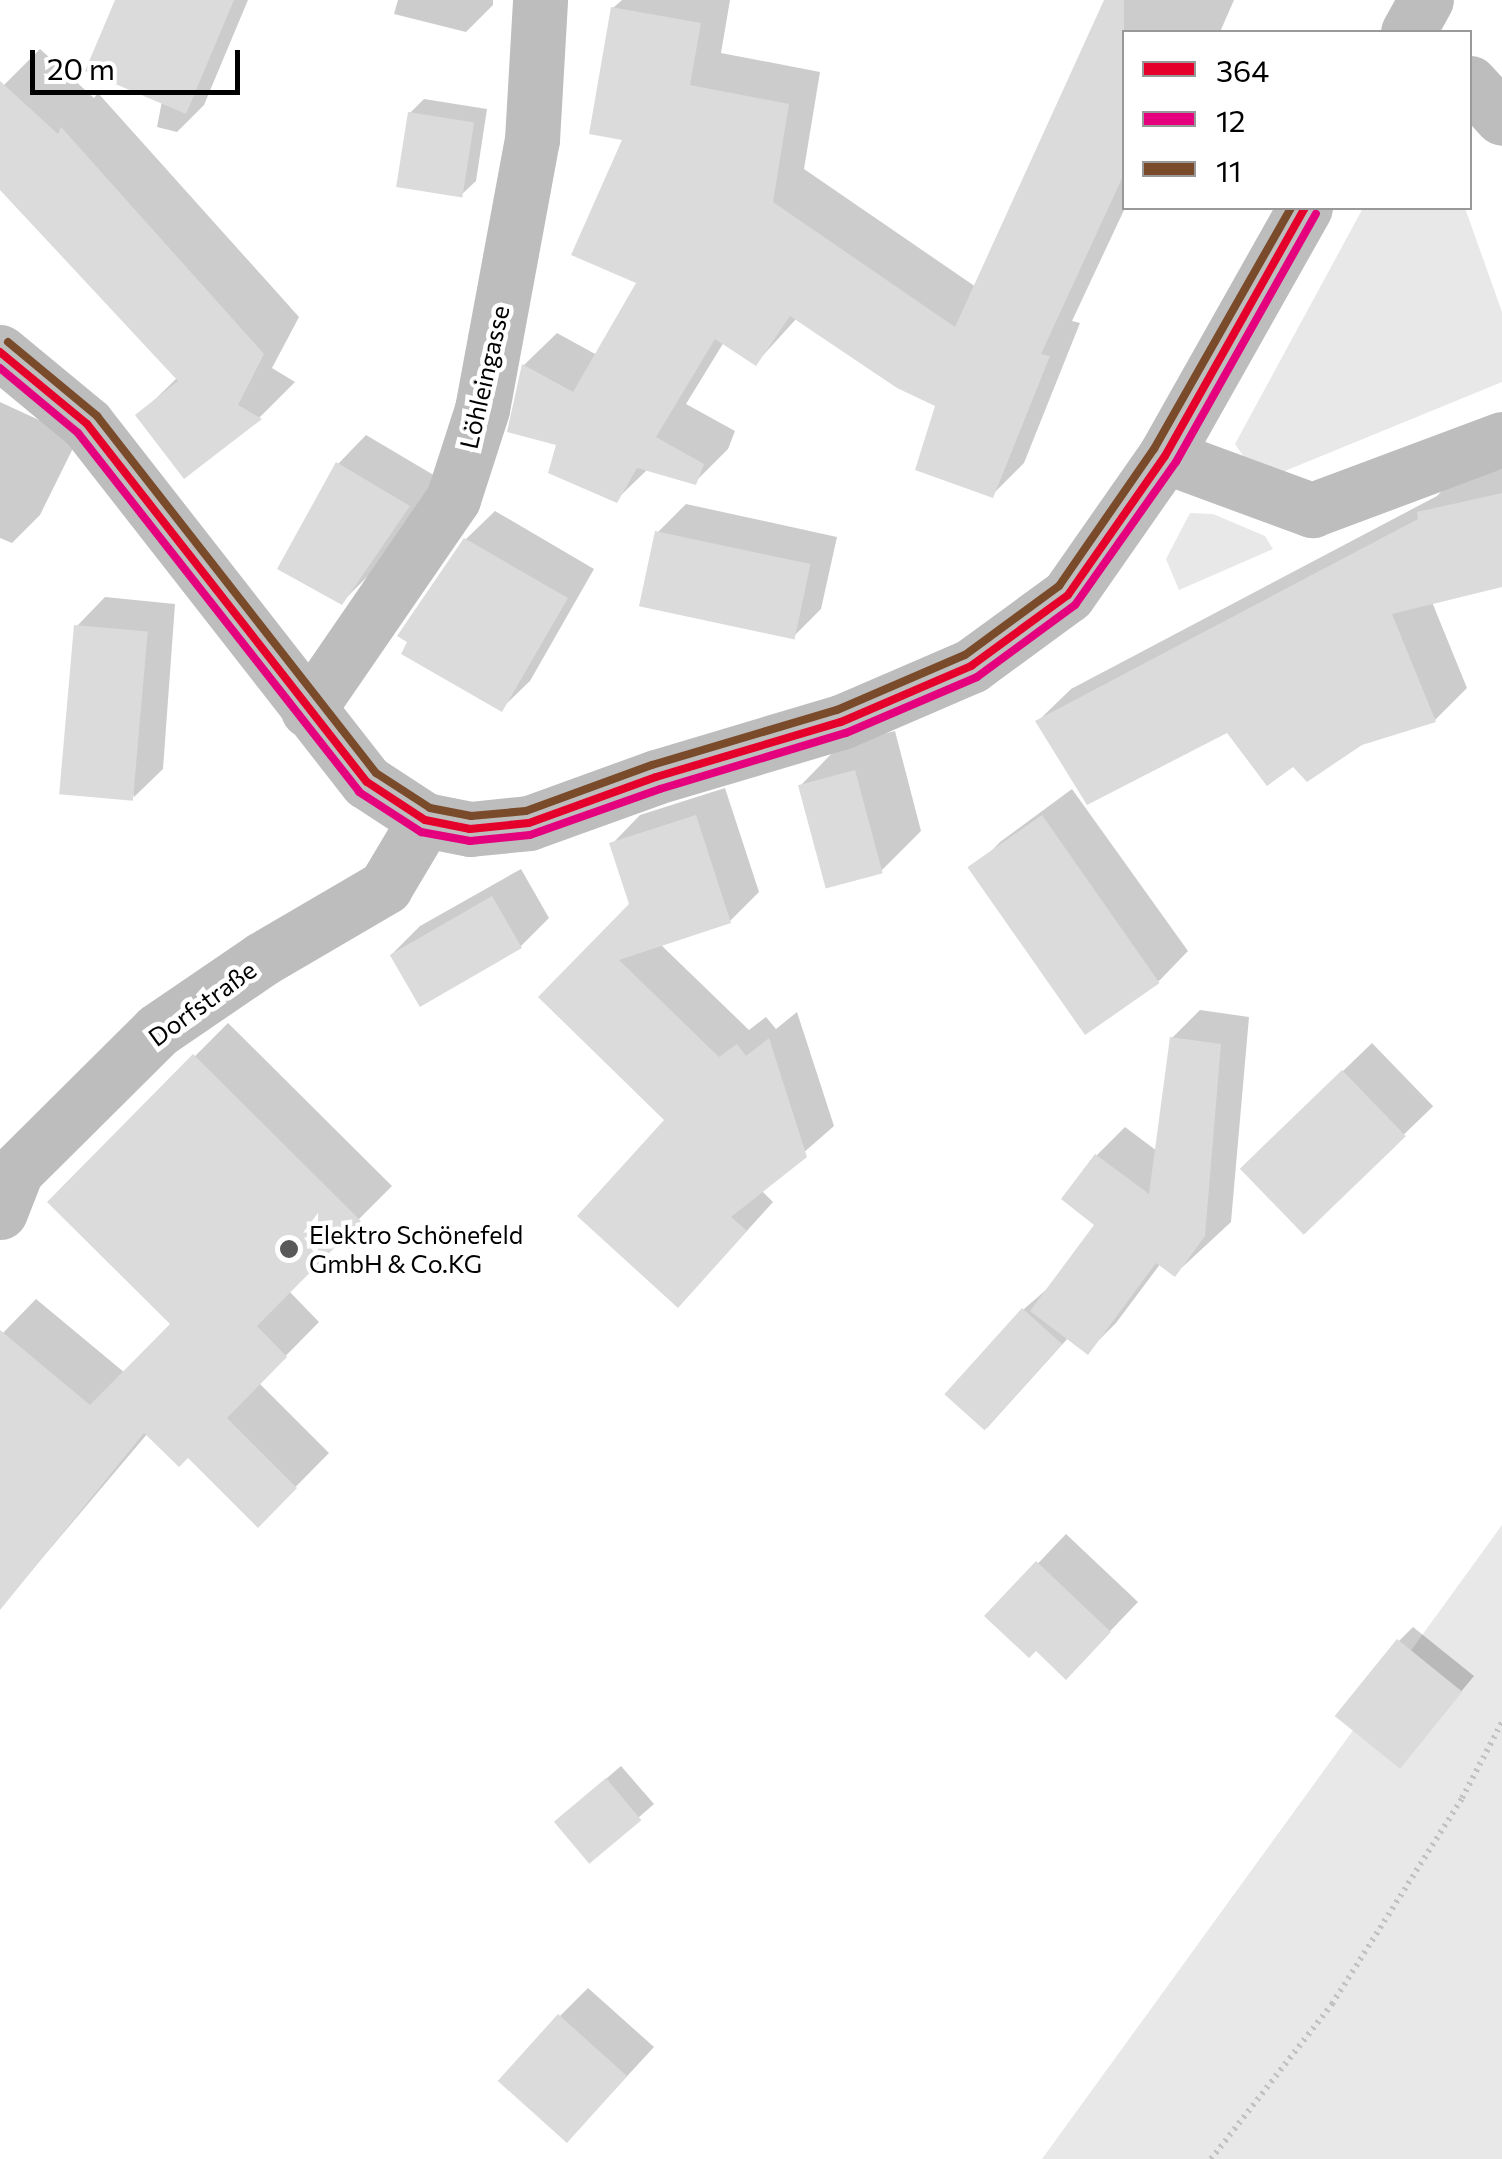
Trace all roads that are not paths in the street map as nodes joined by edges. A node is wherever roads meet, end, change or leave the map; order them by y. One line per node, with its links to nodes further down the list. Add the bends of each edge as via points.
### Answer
1 (540, 0): 8 (street, Löhleingasse, via 532,140 482,409 459,481)
2 (1472, 84): 3 (street)
3 (1502, 118)
4 (1305, 210): 7 (street)
5 (0, 352): 8 (street, via 87,424)
6 (1502, 439): 7 (street, via 1312,510)
7 (1165, 456): 9 (street, via 1068,595 971,666 841,722 529,823 470,829)
8 (308, 710): 9 (street, via 367,782)
9 (425, 820): 10 (street, Dorfstraße, via 386,887 158,1030 16,1171)
10 (0, 1212)

